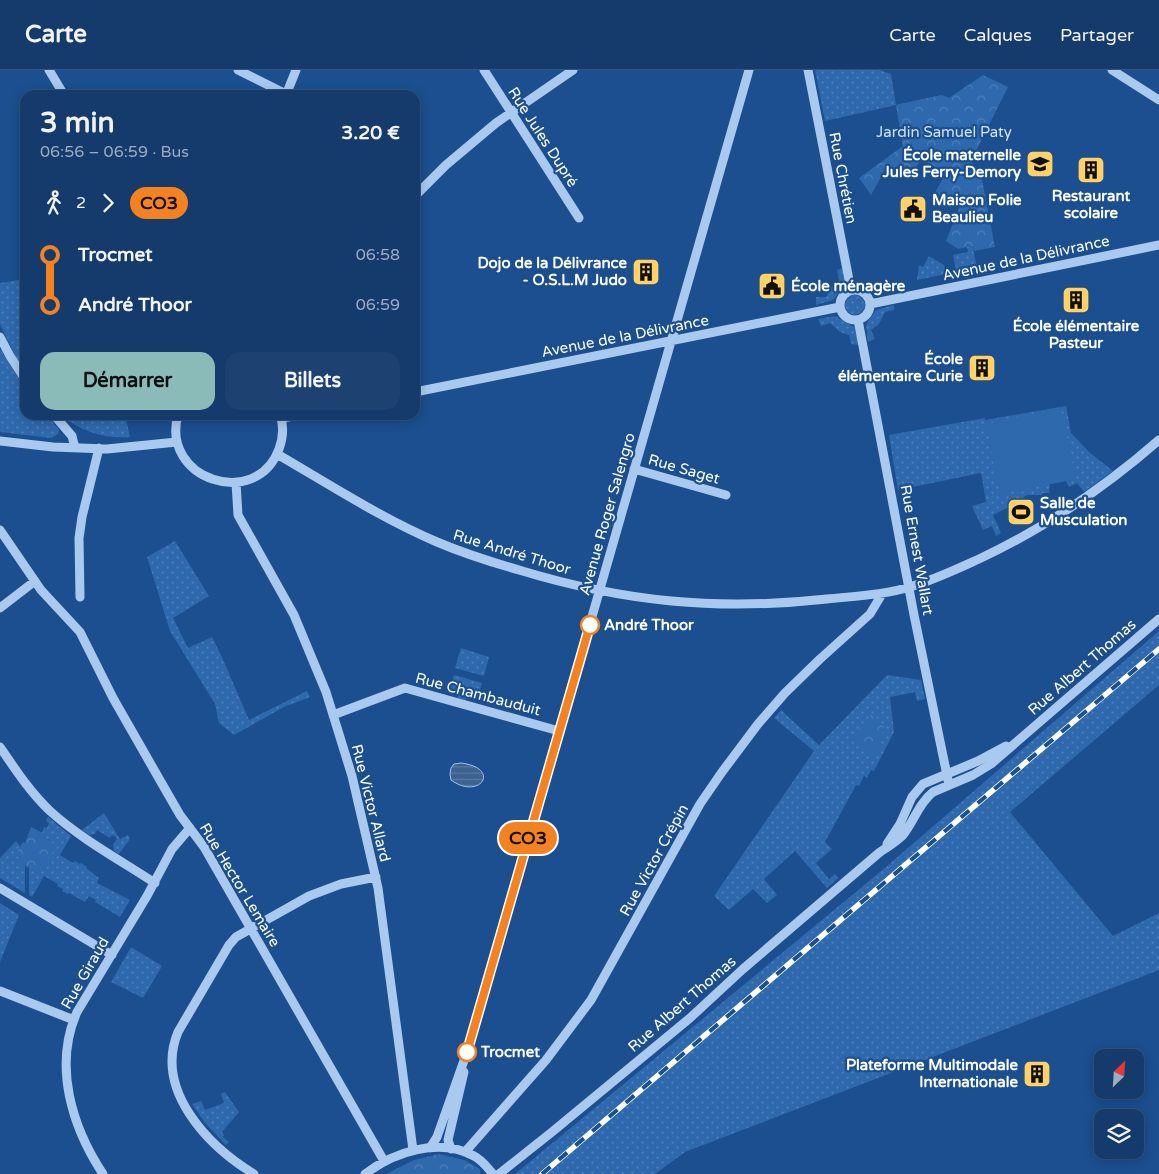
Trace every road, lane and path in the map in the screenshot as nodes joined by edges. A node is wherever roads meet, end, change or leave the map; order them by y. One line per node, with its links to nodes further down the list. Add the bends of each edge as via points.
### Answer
1 (49, 70): 9 (street)
2 (238, 70): 10 (street)
3 (296, 70): 11 (street)
4 (484, 70): 13 (street, Rue Jules Dupré)
5 (573, 70): 13 (street)
6 (749, 70): 22 (street, Avenue Roger Salengro)
7 (808, 70): 17 (street, Rue Chrétien)
8 (1116, 71): 12 (street)
9 (61, 90)
10 (276, 90)
11 (288, 90)
12 (1159, 100)
13 (512, 112): 14 (street, via 468,146); 15 (street, Rue Jules Dupré)
14 (420, 191)
15 (579, 218)
16 (1159, 245): 18 (street, Avenue de la Délivrance)
17 (851, 290): 18 (street, via 866,295); 19 (street, via 841,298)
18 (870, 304): 20 (street, via 868,312)
19 (840, 307): 20 (street, via 848,319); 22 (street, Avenue de la Délivrance)
20 (858, 320): 39 (street, Rue Ernest Wallart)
21 (0, 337): 23 (street)
22 (671, 341): 24 (street, Avenue de la Délivrance); 34 (street, Avenue Roger Salengro)
23 (20, 371)
24 (420, 391)
25 (58, 420): 31 (street, via 72,436)
26 (177, 420): 30 (street)
27 (281, 420): 33 (street, via 283,430)
28 (1159, 440): 39 (street, Rue André Thoor, via 1091,496 1037,529 947,574)
29 (0, 441): 31 (street)
30 (177, 442): 32 (street); 35 (street, via 183,456 206,478)
31 (75, 448): 32 (street)
32 (98, 448): 42 (street, via 81,522)
33 (277, 454): 35 (street, via 261,472); 40 (street, Rue André Thoor, via 368,508 438,542 498,564)
34 (634, 469): 36 (street, Rue Saget); 40 (street, Avenue Roger Salengro)
35 (236, 483): 45 (street, Rue Victor Allard, via 238,516 294,615)
36 (726, 495)
37 (0, 530): 38 (street, Rue Hector Lemaire)
38 (35, 581): 43 (street); 51 (street, Rue Hector Lemaire, via 86,640 113,698)
39 (910, 587): 41 (street, Rue André Thoor); 49 (street, Rue Ernest Wallart)
40 (599, 591): 41 (street, Rue André Thoor, via 655,600 716,604 786,603); 46 (street, Avenue Roger Salengro)
41 (882, 594): 64 (street, Rue Victor Crépin, via 870,614 785,693 722,772 700,804 591,1000 546,1060)
42 (80, 597)
43 (0, 608)
44 (1159, 619): 47 (street, Rue Albert Thomas)
45 (333, 715): 46 (street, Rue Chambauduit, via 404,688); 53 (street, Rue Victor Allard, via 352,776)
46 (559, 731): 60 (street, Avenue Roger Salengro)
47 (1022, 736): 49 (street, Rue Albert Thomas); 50 (street, Rue Albert Thomas, via 986,768)
48 (0, 747): 54 (street, via 26,785 49,810)
49 (947, 774): 50 (street, Rue Ernest Wallart); 52 (street, Rue Albert Thomas, via 923,784 915,792 895,833)
50 (949, 785): 52 (street, Rue Albert Thomas, via 924,800 902,835)
51 (190, 828): 54 (street, Rue Giraud, via 175,844); 56 (street, Rue Hector Lemaire)
52 (880, 852): 70 (street, Rue Albert Thomas, via 690,1018)
53 (376, 877): 56 (street, via 341,884 308,896); 63 (street, Rue Victor Allard)
54 (154, 883): 57 (street, Rue Giraud)
55 (0, 888): 57 (street)
56 (251, 929): 65 (street, Rue Hector Lemaire); 67 (street, via 229,944 182,1023 172,1056 175,1083 189,1114 220,1148)
57 (112, 955): 59 (street, Rue Giraud)
58 (0, 991): 59 (street)
59 (74, 1020): 66 (street, Rue Giraud, via 66,1052 67,1084 79,1128)
60 (467, 1052): 61 (street, Avenue Roger Salengro, via 437,1137); 62 (street, Avenue Roger Salengro, via 449,1133)
61 (430, 1148): 62 (street); 63 (street)
62 (451, 1149): 64 (street)
63 (413, 1150): 65 (street)
64 (465, 1152): 69 (street, via 478,1159)
65 (384, 1161): 68 (street)
66 (103, 1174)
67 (254, 1174)
68 (365, 1174)
69 (493, 1174)
70 (499, 1174)

